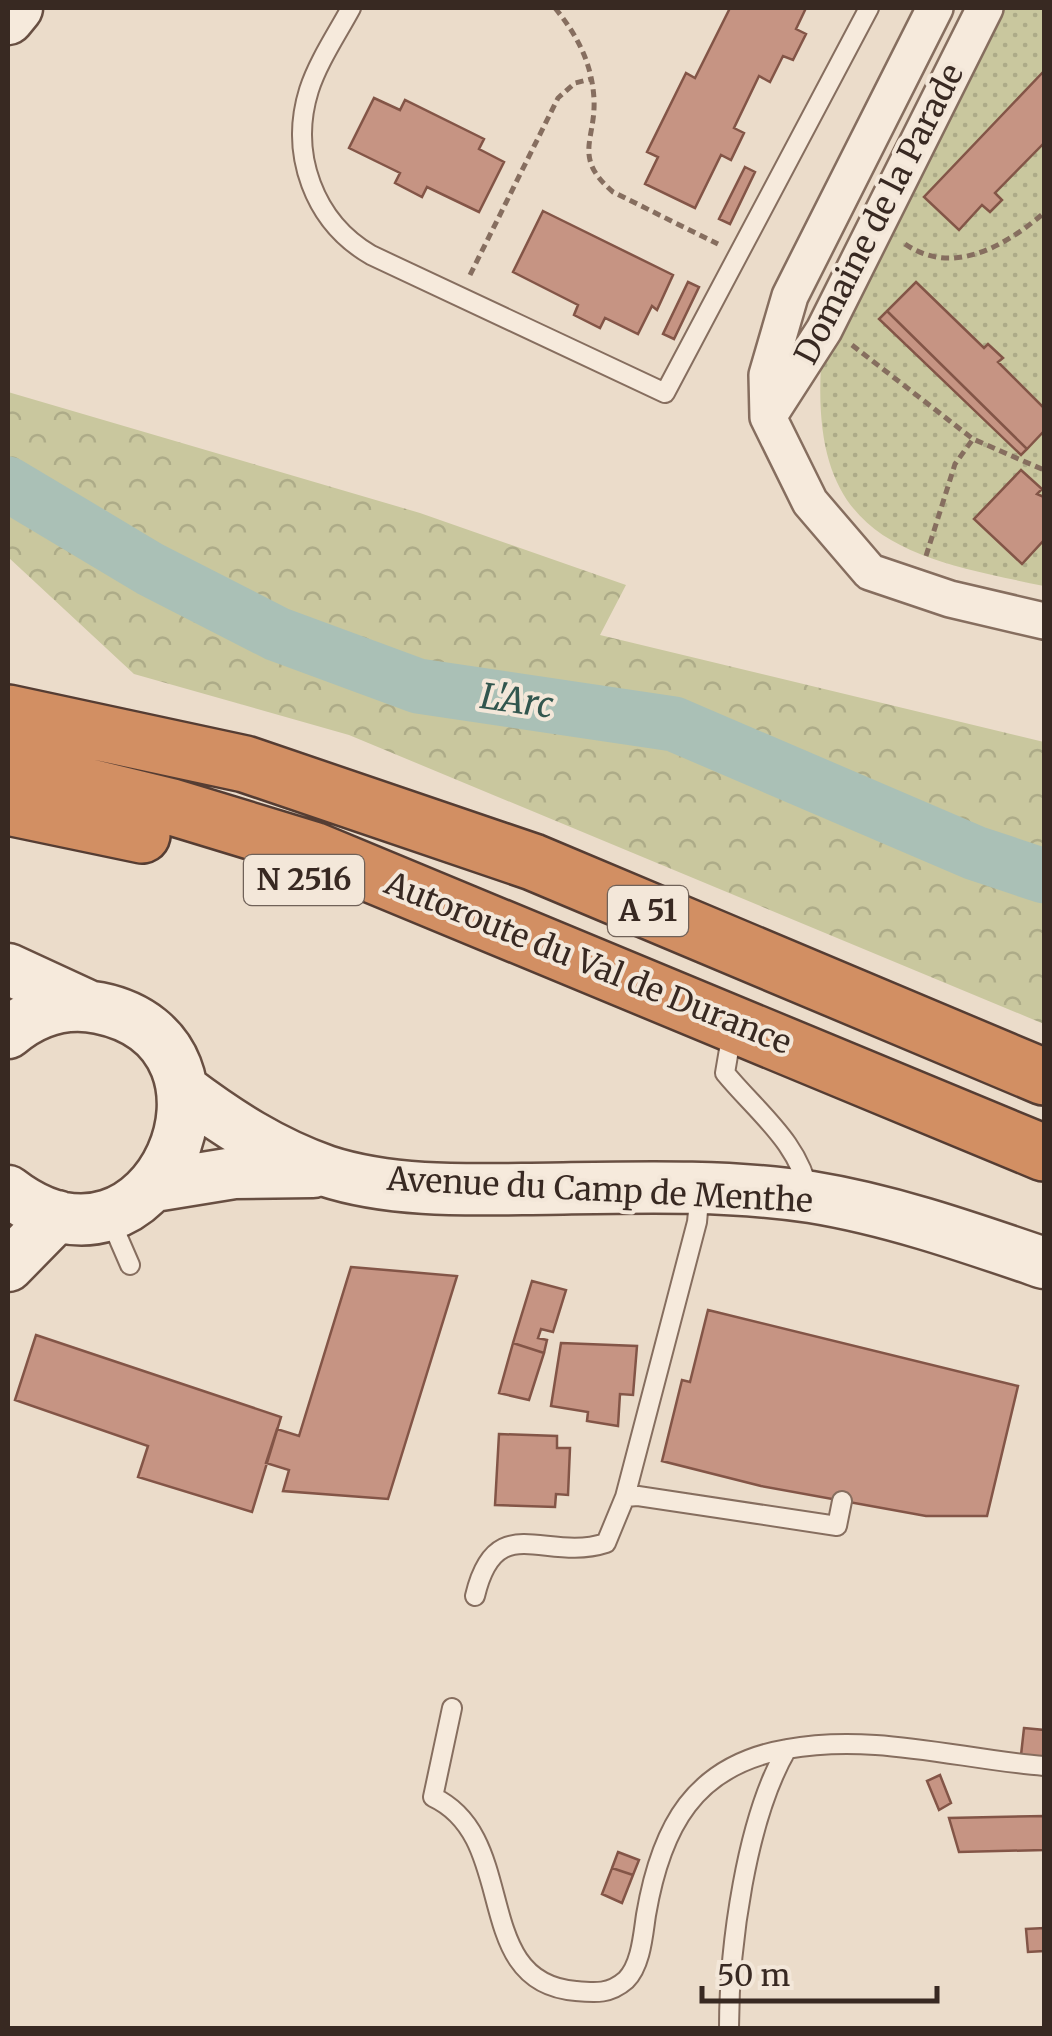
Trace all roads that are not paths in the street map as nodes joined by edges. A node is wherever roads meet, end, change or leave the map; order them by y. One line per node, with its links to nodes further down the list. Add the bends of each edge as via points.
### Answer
1 (17, 8): 6 (main road)
2 (351, 8): 3 (lane, via 309,89 302,133 308,180 330,222 346,241 665,393)
3 (869, 8)
4 (935, 8): 7 (street, Domaine de la Parade, via 790,296 767,375)
5 (984, 8): 7 (street, Domaine de la Parade, via 824,330)
6 (8, 19)
7 (768, 418): 8 (street, Domaine de la Parade, via 810,502 870,572)
8 (1044, 621)
9 (8, 699): 11 (highway)
10 (8, 712): 11 (highway, Autoroute du Val de Durance / A 51)
11 (245, 764): 19 (highway, Autoroute du Val de Durance / A 51, via 534,862)
12 (8, 768): 14 (highway, Autoroute du Val de Durance / A 51, via 91,785 313,850)
13 (8, 807): 14 (highway, N 2516, via 157,838)
14 (596, 967): 17 (highway, Autoroute du Val de Durance / A 51)
15 (8, 969): 16 (main road)
16 (86, 1006): 18 (main road, via 53,1008); 20 (main road, via 137,1023 172,1063)
17 (735, 1022): 21 (highway, Autoroute du Val de Durance / A 51); 26 (lane, via 724,1074 790,1145)
18 (8, 1033)
19 (1044, 1077)
20 (182, 1089): 22 (main road, Avenue du Camp de Menthe, via 244,1135); 23 (main road, via 177,1151)
21 (1044, 1153)
22 (328, 1171): 23 (main road, Avenue du Camp de Menthe, via 234,1173); 24 (main road, Avenue du Camp de Menthe, via 478,1189)
23 (154, 1186): 27 (main road)
24 (700, 1189): 26 (main road, Avenue du Camp de Menthe); 32 (lane)
25 (8, 1192): 28 (main road)
26 (810, 1197): 29 (main road, Avenue du Camp de Menthe, via 894,1215)
27 (108, 1214): 28 (main road); 31 (lane)
28 (57, 1216): 30 (main road)
29 (1044, 1263)
30 (8, 1266)
31 (130, 1266)
32 (625, 1497): 33 (lane, via 836,1526); 34 (lane, via 606,1543 580,1552 521,1542 501,1547 482,1569)
33 (842, 1500)
34 (475, 1596)
35 (452, 1708): 36 (lane, via 434,1796 454,1806 476,1839 513,1956 534,1982 562,1990 604,1993 628,1978 639,1955 651,1883 696,1790 751,1755)
36 (787, 1749): 37 (lane, via 820,1743 904,1746); 38 (lane, via 770,1778 747,1874 729,1970)
37 (1044, 1766)
38 (728, 2028)

